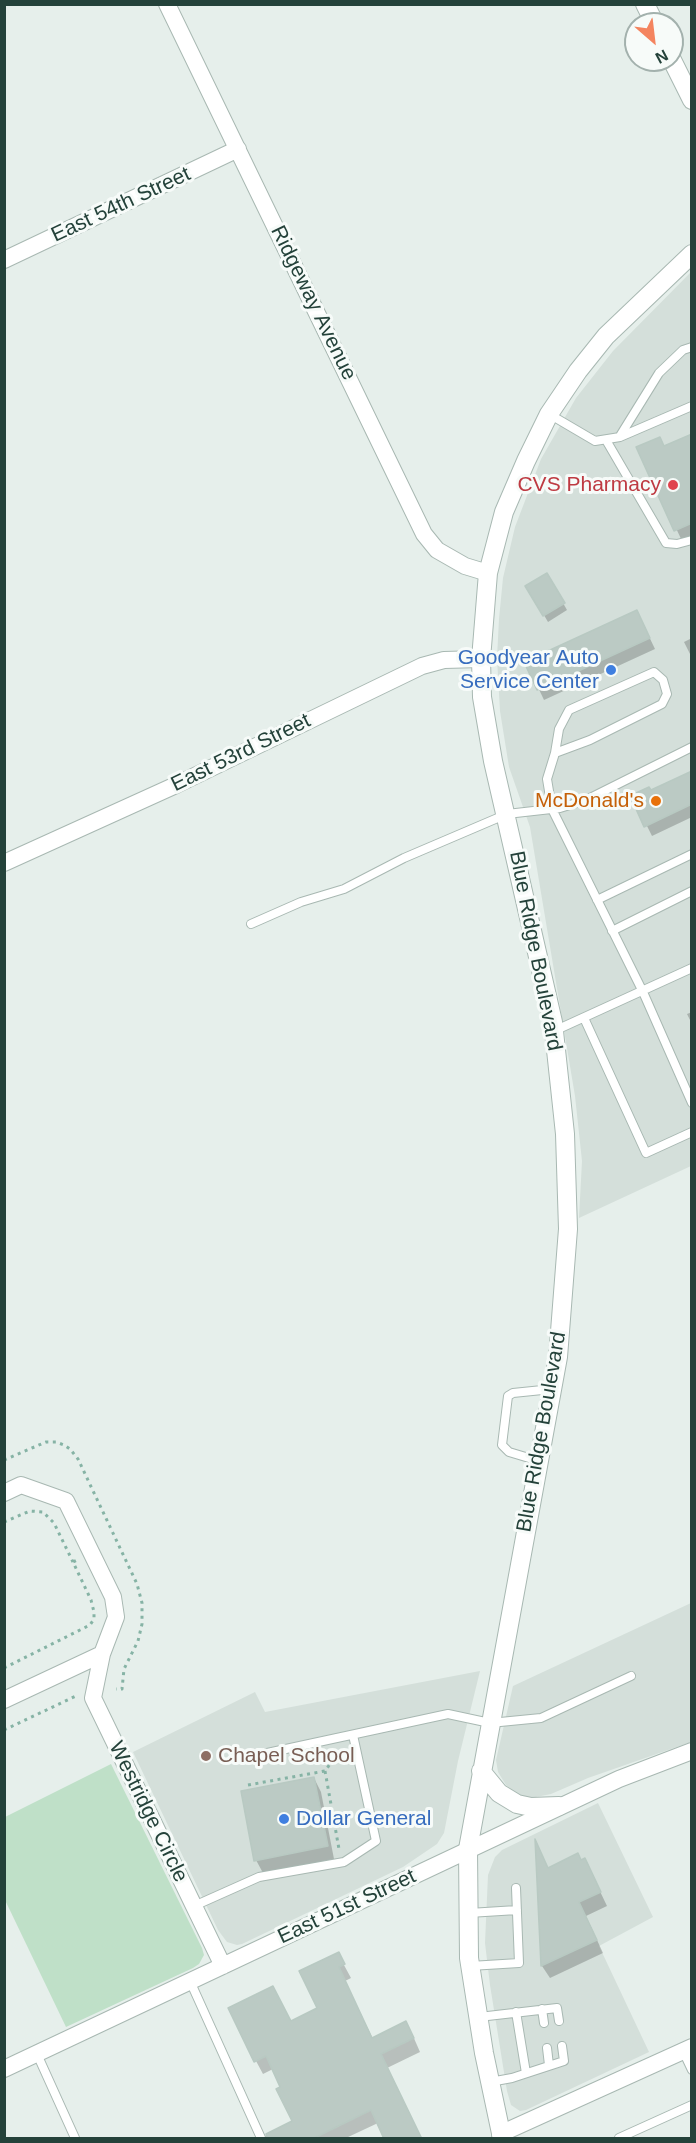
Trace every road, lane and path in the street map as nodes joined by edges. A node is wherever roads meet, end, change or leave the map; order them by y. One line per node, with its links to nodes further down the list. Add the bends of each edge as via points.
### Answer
1 (167, 4): 4 (street, Ridgeway Avenue)
2 (678, 72): 3 (street)
3 (692, 100)
4 (238, 149): 6 (street, East 54th Street); 13 (street, Ridgeway Avenue, via 424,534 437,550 465,566)
5 (692, 254): 9 (street, Blue Ridge Boulevard, via 606,336)
6 (4, 260)
7 (692, 347): 10 (lane, via 683,350 659,373)
8 (692, 406): 10 (lane)
9 (549, 414): 11 (lane, via 595,441); 13 (street, Blue Ridge Boulevard, via 504,512)
10 (620, 437): 11 (lane)
11 (606, 440): 12 (lane, via 666,543)
12 (692, 540)
13 (488, 573): 14 (street, Blue Ridge Boulevard)
14 (481, 659): 18 (street, Blue Ridge Boulevard, via 482,697); 20 (street, East 53rd Street, via 444,660 422,666)
15 (692, 747): 17 (lane, via 586,800)
16 (555, 753): 16 (lane, via 662,704 667,694 663,680 654,672 569,710 559,729); 17 (lane, via 547,779)
17 (552, 809): 18 (lane); 22 (lane)
18 (507, 814): 23 (lane, via 404,858 344,889); 28 (street, Blue Ridge Boulevard)
19 (692, 854): 22 (lane)
20 (4, 863)
21 (692, 891): 24 (lane)
22 (597, 900): 24 (lane)
23 (251, 924)
24 (612, 931): 26 (lane)
25 (692, 968): 26 (lane)
26 (643, 992): 27 (lane); 29 (lane)
27 (584, 1018): 28 (lane); 30 (lane, via 646,1153)
28 (554, 1031): 31 (street, Blue Ridge Boulevard, via 565,1134 568,1229)
29 (692, 1103)
30 (692, 1132)
31 (552, 1389): 32 (street, Blue Ridge Boulevard); 32 (lane, via 508,1396 502,1445 509,1452)
32 (539, 1461): 42 (street, Blue Ridge Boulevard)
33 (4, 1493): 37 (street, Westridge Circle, via 21,1485 66,1502 113,1597 116,1617)
34 (4, 1522): 36 (path, via 30,1511 44,1512 54,1523)
35 (83, 1557): 36 (path)
36 (73, 1562): 38 (path, via 91,1600 94,1619 90,1625)
37 (102, 1654): 41 (street); 55 (street, Westridge Circle, via 93,1698)
38 (4, 1668)
39 (631, 1676): 42 (lane, via 541,1718)
40 (83, 1695): 43 (path)
41 (4, 1700)
42 (490, 1723): 44 (lane, via 448,1714); 49 (street, Blue Ridge Boulevard)
43 (4, 1730)
44 (353, 1734): 47 (lane); 55 (lane, via 376,1840 344,1862 259,1877)
45 (692, 1751): 51 (street, East 51st Street)
46 (337, 1754): 48 (path)
47 (258, 1755)
48 (325, 1771): 50 (path); 53 (path)
49 (481, 1771): 51 (street, via 499,1793 517,1804); 52 (street, Blue Ridge Boulevard)
50 (248, 1785)
51 (559, 1806): 52 (street, East 51st Street)
52 (468, 1849): 57 (street, Blue Ridge Boulevard); 58 (street, East 51st Street)
53 (339, 1850)
54 (516, 1888): 56 (lane)
55 (194, 1906): 58 (street, Westridge Circle)
56 (517, 1910): 57 (lane); 59 (lane, via 519,1963)
57 (469, 1913): 59 (street, Blue Ridge Boulevard)
58 (223, 1966): 60 (street, East 51st Street)
59 (470, 1966): 63 (street, Blue Ridge Boulevard)
60 (190, 1981): 69 (street, East 51st Street); 78 (lane)
61 (542, 2009): 62 (lane); 64 (lane, via 557,2008); 65 (lane)
62 (516, 2012): 63 (lane); 73 (lane)
63 (479, 2017): 74 (street, Blue Ridge Boulevard)
64 (559, 2021)
65 (544, 2023)
66 (562, 2046): 70 (lane, via 564,2061)
67 (547, 2048): 70 (lane)
68 (687, 2049): 72 (lane); 76 (street)
69 (37, 2054): 71 (street, East 51st Street); 77 (lane)
70 (549, 2066): 73 (lane)
71 (4, 2069)
72 (692, 2070)
73 (526, 2073): 74 (lane)
74 (489, 2082): 76 (street, Blue Ridge Boulevard)
75 (692, 2104): 79 (lane)
76 (501, 2136)
77 (75, 2139)
78 (261, 2139)
79 (619, 2139)

